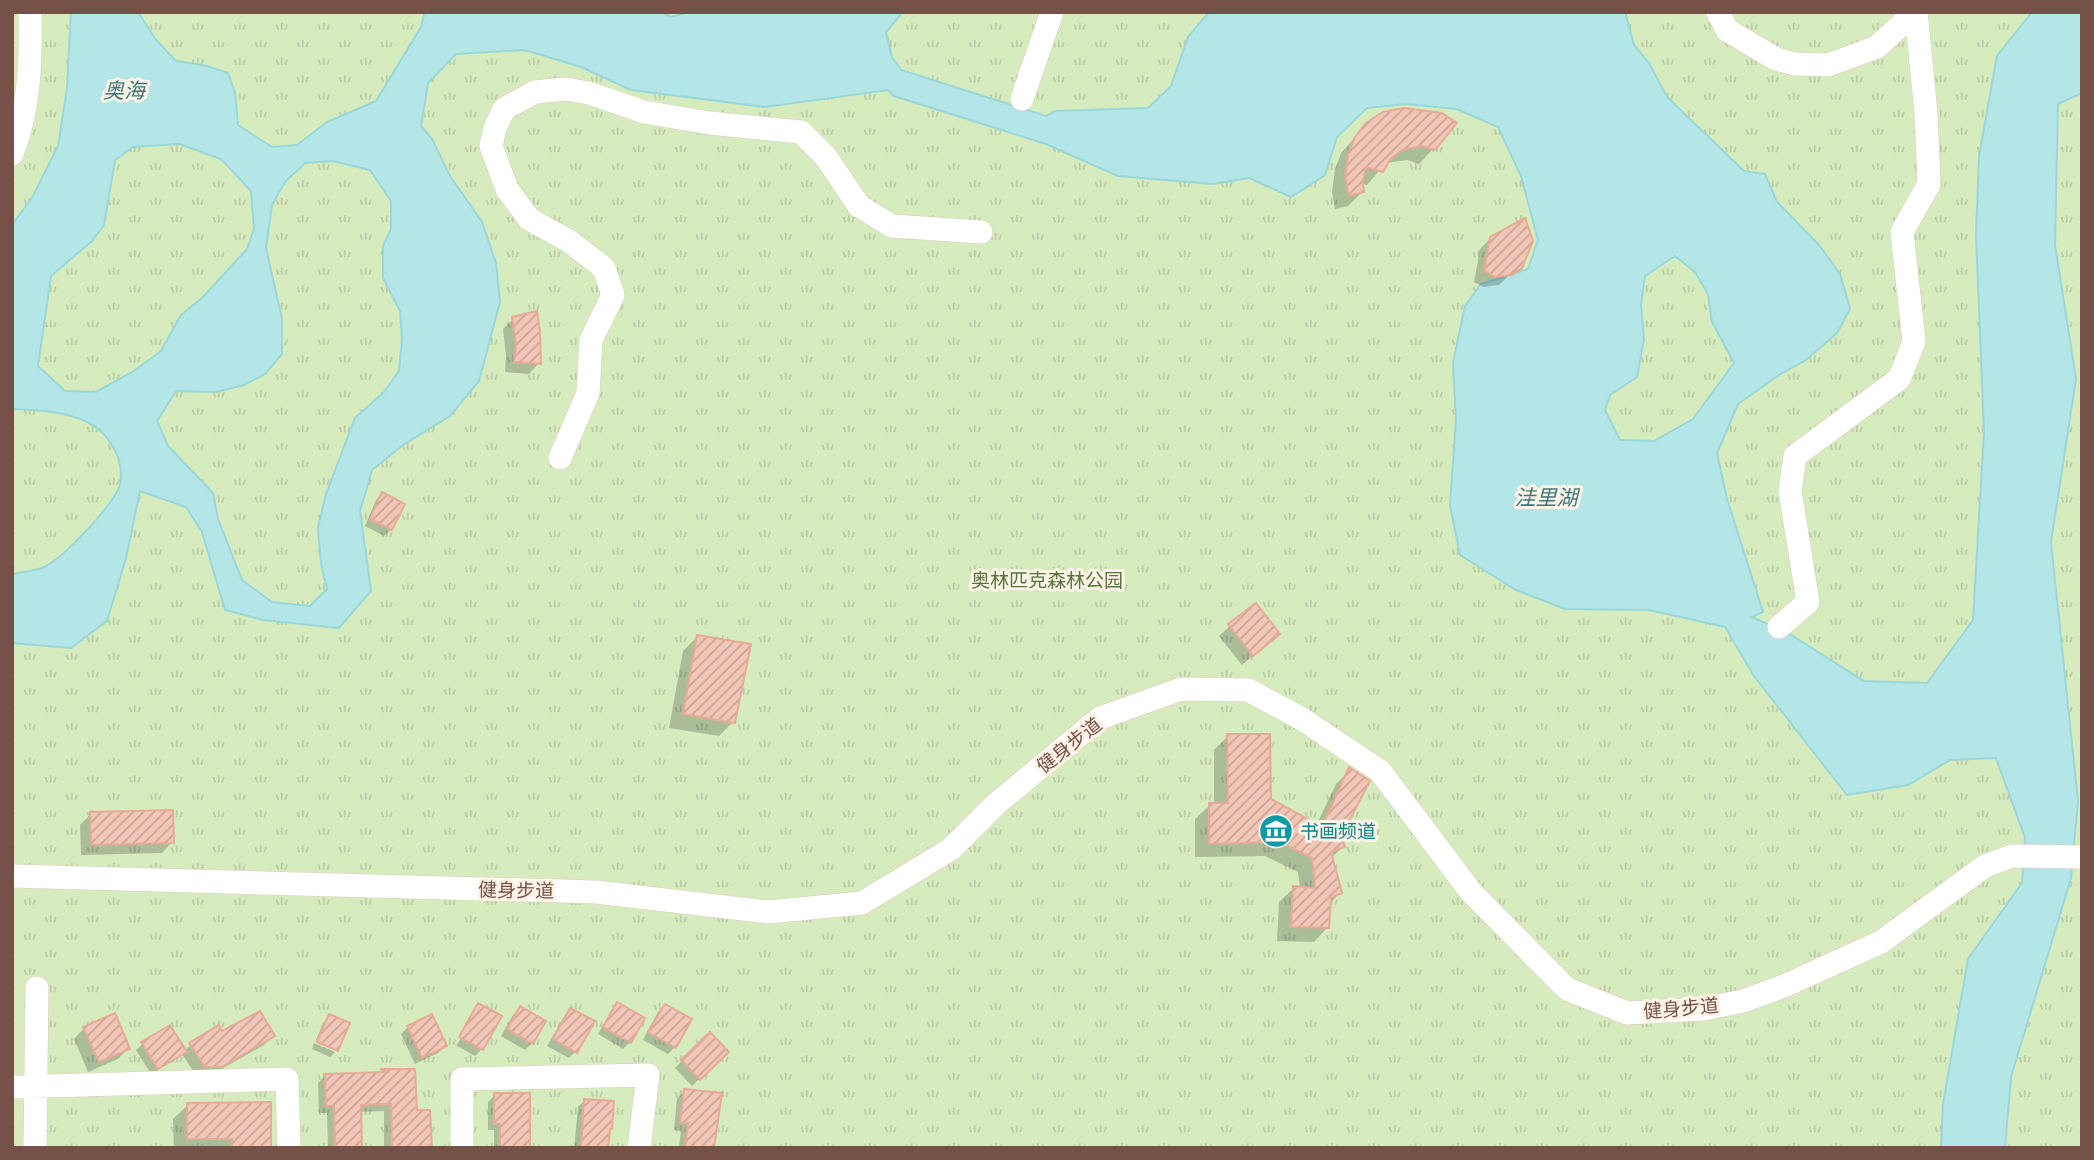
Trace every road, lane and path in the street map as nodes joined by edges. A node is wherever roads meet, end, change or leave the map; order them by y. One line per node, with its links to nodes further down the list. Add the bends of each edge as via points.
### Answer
1 (30, 12): 6 (street, via 27,98)
2 (1052, 12): 5 (street)
3 (1718, 12): 4 (street, via 1727,30 1776,59 1828,65 1877,47)
4 (1916, 12): 9 (street, via 1929,184 1902,232 1914,342 1899,379 1795,456 1790,491 1808,602)
5 (1022, 99)
6 (12, 154)
7 (981, 232): 8 (street, via 892,226 859,206 826,157 801,132 709,123 644,104 565,89 535,92 504,109 491,146 508,189 529,219 604,268 613,295 591,340 588,393)
8 (560, 458)
9 (1779, 627)
10 (2082, 857): 11 (street, 健身步道, via 2012,856 1985,866 1881,942 1744,1001 1703,1009 1626,1013 1567,989 1471,892 1380,771 1303,719 1248,690 1181,688 1100,718 996,804 951,849 862,903 768,912 596,892)
11 (12, 877)
12 (37, 988): 14 (street)
13 (12, 1087): 14 (street)
14 (36, 1087): 15 (street); 16 (street, via 288,1079)
15 (35, 1148)
16 (289, 1148)
17 (462, 1148): 18 (street, via 462,1079 648,1075)
18 (639, 1148)

